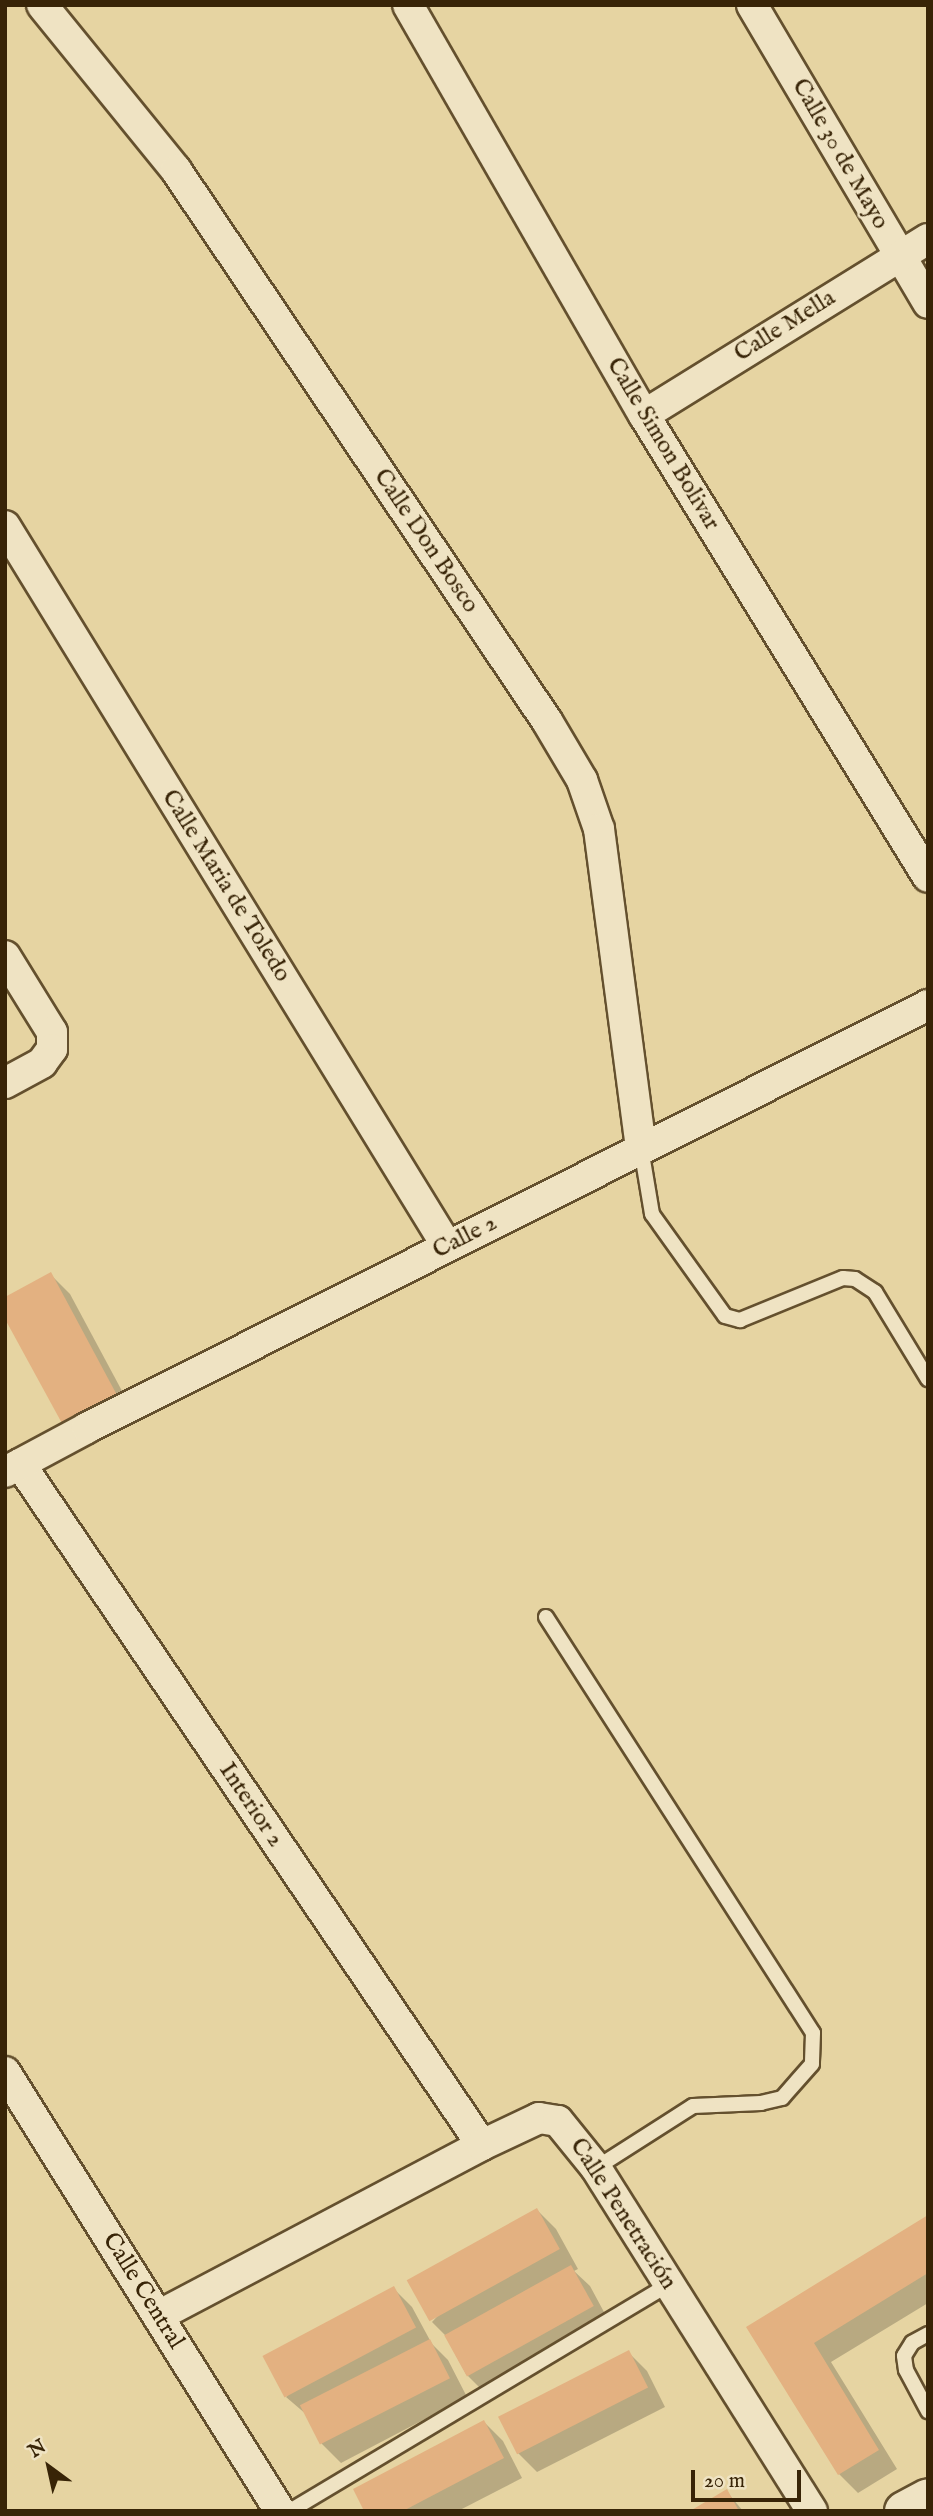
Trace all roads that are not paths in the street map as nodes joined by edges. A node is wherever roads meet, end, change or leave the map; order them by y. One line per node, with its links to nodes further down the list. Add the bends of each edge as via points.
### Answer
1 (42, 5): 13 (street, Calle Don Bosco, via 176,170 547,721 582,780 599,829)
2 (408, 5): 7 (street, Calle Simon Bolivar)
3 (752, 5): 5 (street, Calle 30 de Mayo)
4 (928, 239): 5 (street, Calle Mella)
5 (899, 255): 6 (street, Calle 30 de Mayo); 7 (street, Calle Mella)
6 (928, 303)
7 (644, 415): 9 (street, Calle Simon Bolivar)
8 (5, 526): 14 (street, Calle Maria de Toledo)
9 (928, 877)
10 (5, 956): 12 (street, via 52,1032 52,1049 42,1063)
11 (928, 1005): 13 (street, Calle 2)
12 (5, 1083)
13 (641, 1148): 14 (street, Calle 2); 15 (lane, via 652,1213 725,1317 740,1320 843,1278 855,1279 875,1292)
14 (447, 1246): 16 (street, Calle 2)
15 (928, 1379)
16 (13, 1468): 19 (street, Interior 2)
17 (546, 1617): 20 (lane, via 813,2033 812,2064 782,2098 693,2106)
18 (5, 2072): 22 (street, Calle Central)
19 (482, 2145): 20 (street, Calle Penetración, via 539,2118 558,2121); 22 (street, Calle Penetración)
20 (596, 2168): 21 (street, Calle Penetración)
21 (670, 2284): 27 (lane); 28 (street, Calle Penetración)
22 (158, 2316): 26 (street, Calle Central)
23 (928, 2334): 24 (lane, via 912,2343 904,2356 905,2370)
24 (928, 2412)
25 (928, 2498): 29 (main road)
26 (280, 2511)
27 (290, 2511)
28 (812, 2511)
29 (904, 2511)

